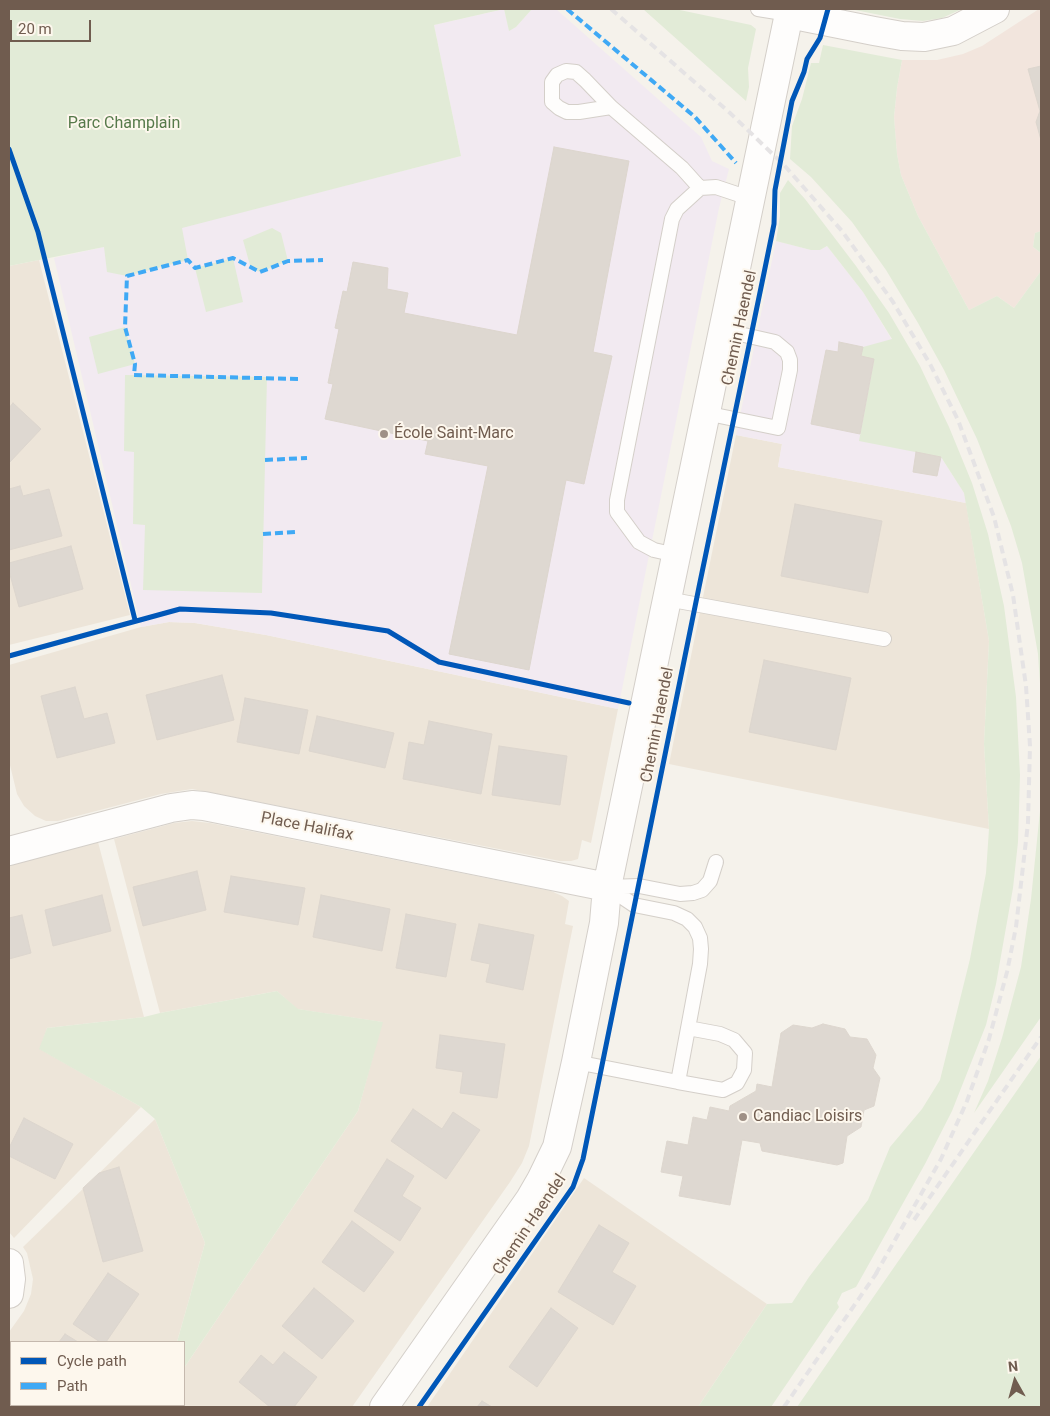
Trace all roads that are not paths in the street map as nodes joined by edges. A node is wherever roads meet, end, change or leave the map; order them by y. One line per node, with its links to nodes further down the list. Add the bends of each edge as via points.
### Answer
1 (758, 9): 3 (lane)
2 (995, 9): 3 (street, via 953,31 924,36 902,36)
3 (789, 12): 6 (street, Chemin Haendel)
4 (611, 107): 5 (lane, via 682,168)
5 (700, 188): 6 (lane, via 716,187); 9 (lane, via 677,209 672,220 617,500 617,512 639,542 654,550)
6 (749, 198): 7 (street, Chemin Haendel)
7 (722, 330): 8 (street, Chemin Haendel); 8 (lane, via 775,342 787,352 790,370 778,428)
8 (705, 413): 9 (street, Chemin Haendel)
9 (676, 555): 10 (street, Chemin Haendel)
10 (667, 599): 11 (lane); 14 (street, Chemin Haendel)
11 (884, 639)
12 (10, 845): 14 (street, Place Halifax, via 192,805)
13 (716, 862): 14 (lane, via 710,881 702,890 693,893 680,894 639,886)
14 (607, 887): 15 (lane, via 634,905 674,913 687,919 694,927 700,938 700,957); 16 (street, Chemin Haendel, via 604,923)
15 (688, 1028): 17 (lane); 17 (lane, via 734,1040 745,1054 744,1070 737,1083 724,1090)
16 (576, 1062): 17 (lane); 20 (street, Chemin Haendel, via 557,1147 542,1180)
17 (678, 1082)
18 (9, 1264): 19 (street)
19 (9, 1294)
20 (384, 1407)

